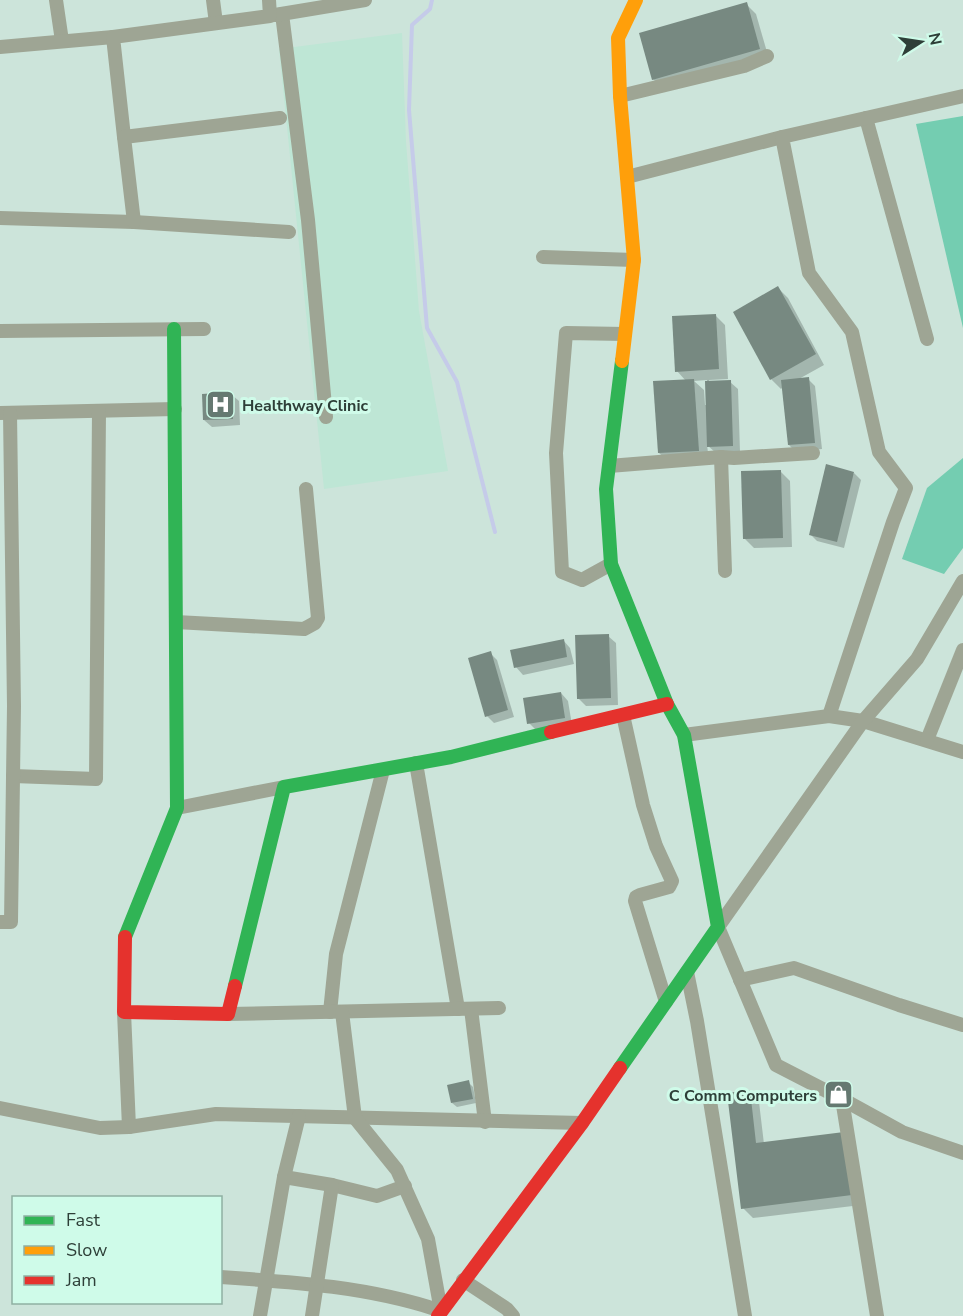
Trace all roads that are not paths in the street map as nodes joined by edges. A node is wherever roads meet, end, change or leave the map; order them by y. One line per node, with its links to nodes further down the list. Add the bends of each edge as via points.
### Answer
1 (56, 0): 9 (street)
2 (213, 0): 7 (street)
3 (269, 0): 6 (street)
4 (365, 0): 6 (street)
5 (636, 0): 12 (street, via 618,38)
6 (276, 15): 7 (street); 32 (street, via 308,220)
7 (216, 22): 8 (street)
8 (112, 37): 9 (street); 17 (street)
9 (62, 41): 10 (street)
10 (0, 47)
11 (767, 56): 12 (street, via 744,66)
12 (620, 96): 18 (street)
13 (963, 96): 15 (street)
14 (280, 118): 17 (street)
15 (866, 118): 16 (street); 28 (street)
16 (782, 137): 18 (street); 45 (street, via 809,273 852,332 879,452 906,488)
17 (124, 138): 20 (street)
18 (627, 177): 23 (street)
19 (0, 218): 20 (street)
20 (134, 222): 21 (street)
21 (289, 232)
22 (543, 257): 23 (street)
23 (634, 260): 27 (street)
24 (174, 329): 25 (street); 26 (street); 29 (street)
25 (204, 329)
26 (0, 331)
27 (625, 334): 35 (street); 37 (street, via 566,333 556,453 562,572 582,580)
28 (927, 339)
29 (175, 409): 30 (street); 40 (street)
30 (99, 411): 31 (street); 52 (street, via 96,779)
31 (5, 413): 42 (street)
32 (326, 417)
33 (813, 453): 34 (street)
34 (721, 457): 35 (street); 38 (street)
35 (609, 466): 37 (street, via 606,489)
36 (306, 489): 40 (street, via 318,618 315,623 304,629)
37 (611, 564): 43 (street)
38 (725, 571)
39 (963, 581): 46 (street, via 917,659)
40 (176, 622): 54 (street)
41 (963, 650): 48 (street)
42 (7, 677): 52 (street)
43 (667, 704): 44 (street); 47 (street)
44 (623, 715): 50 (street); 59 (street, via 643,805 672,881 669,886 636,897 635,901)
45 (829, 717): 46 (street); 47 (street)
46 (863, 722): 48 (street); 56 (street)
47 (684, 735): 56 (street)
48 (927, 740): 49 (street)
49 (963, 752)
50 (416, 764): 51 (street); 61 (street)
51 (383, 770): 53 (street); 63 (street, via 336,954)
52 (13, 776): 55 (street, via 11,922)
53 (285, 787): 54 (street); 64 (street)
54 (177, 808): 62 (street, via 125,934)
55 (0, 922)
56 (718, 927): 57 (street); 58 (street)
57 (687, 972): 59 (street); 85 (street)
58 (740, 980): 65 (street, via 795,968); 66 (street, via 776,1065)
59 (666, 1002): 71 (street)
60 (498, 1008): 61 (street)
61 (464, 1009): 63 (street); 70 (street)
62 (124, 1012): 64 (street); 72 (street)
63 (336, 1012): 64 (street); 69 (street)
64 (228, 1014)
65 (963, 1025)
66 (842, 1099): 73 (street, via 902,1132); 86 (street)
67 (0, 1108): 72 (street, via 100,1128)
68 (298, 1116): 69 (street); 72 (street, via 216,1114); 74 (street)
69 (355, 1118): 70 (street); 76 (street, via 397,1170)
70 (485, 1122): 71 (street)
71 (582, 1124): 79 (street)
72 (129, 1127)
73 (963, 1153)
74 (284, 1177): 75 (street); 78 (street)
75 (332, 1185): 76 (street, via 377,1196); 80 (street)
76 (405, 1186): 81 (street, via 428,1239)
77 (222, 1276): 78 (street)
78 (265, 1280): 80 (street); 82 (street)
79 (463, 1280): 81 (street); 84 (street)
80 (316, 1286): 81 (street, via 418,1303); 83 (street)
81 (440, 1314)
82 (260, 1316)
83 (312, 1316)
84 (513, 1316)
85 (745, 1316)
86 (877, 1316)

